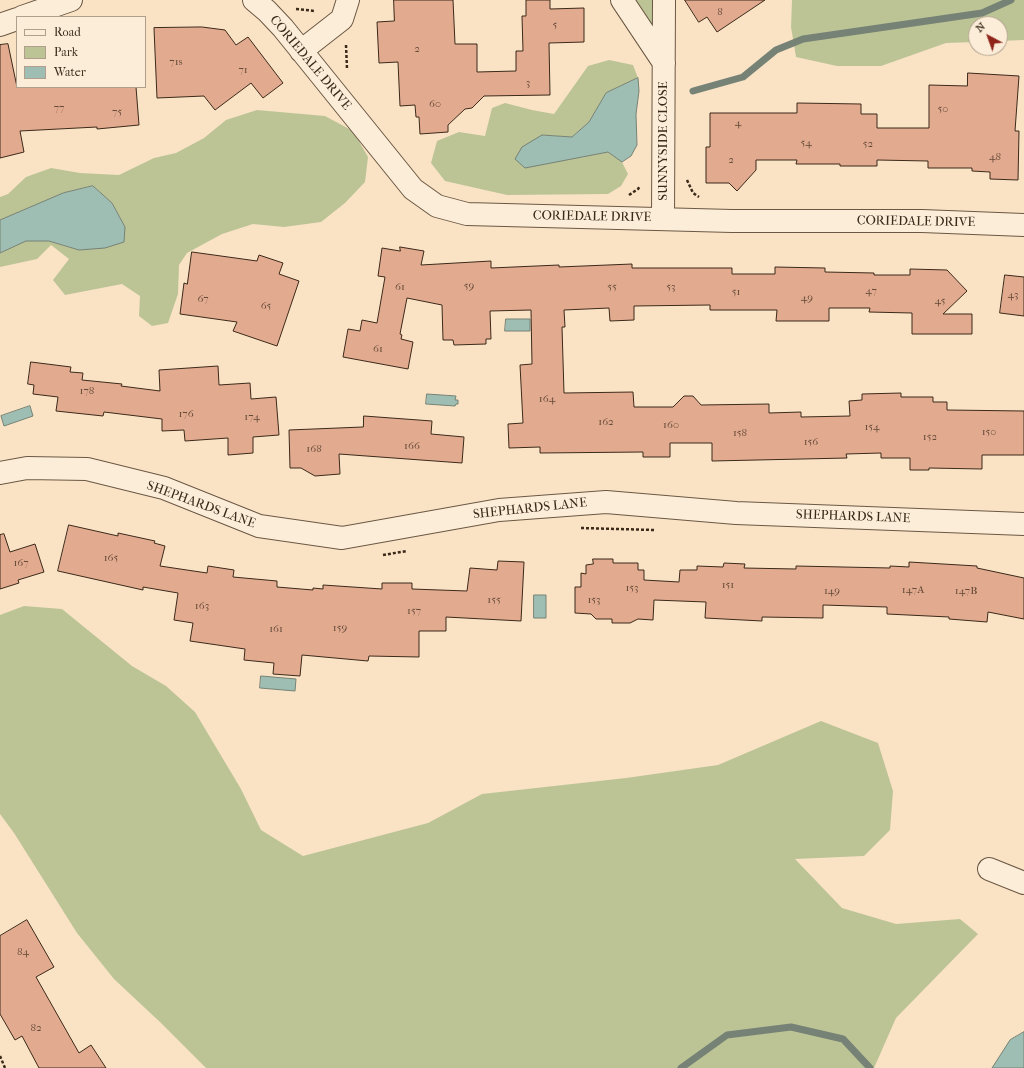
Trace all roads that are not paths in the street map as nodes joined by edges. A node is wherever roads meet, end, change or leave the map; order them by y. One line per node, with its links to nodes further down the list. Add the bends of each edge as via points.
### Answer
1 (71, 0): 6 (street)
2 (254, 0): 9 (street, CORIEDALE DRIVE, via 283,28)
3 (348, 0): 9 (street, via 342,19)
4 (622, 0): 10 (street, SUNNYSIDE CLOSE)
5 (664, 0): 10 (street, SUNNYSIDE CLOSE)
6 (25, 16)
7 (16, 19): 8 (street)
8 (0, 25)
9 (301, 51): 11 (street, CORIEDALE DRIVE, via 413,189 437,206 467,214)
10 (664, 63): 11 (street, SUNNYSIDE CLOSE)
11 (663, 218): 12 (street, CORIEDALE DRIVE, via 732,221 922,221)
12 (1024, 225)
13 (0, 473): 14 (street, SHEPHARDS LANE, via 27,468 87,469 164,488 259,526 342,538 499,510 606,502 736,513)
14 (1024, 524)
15 (989, 869): 16 (street)
16 (1024, 883)

